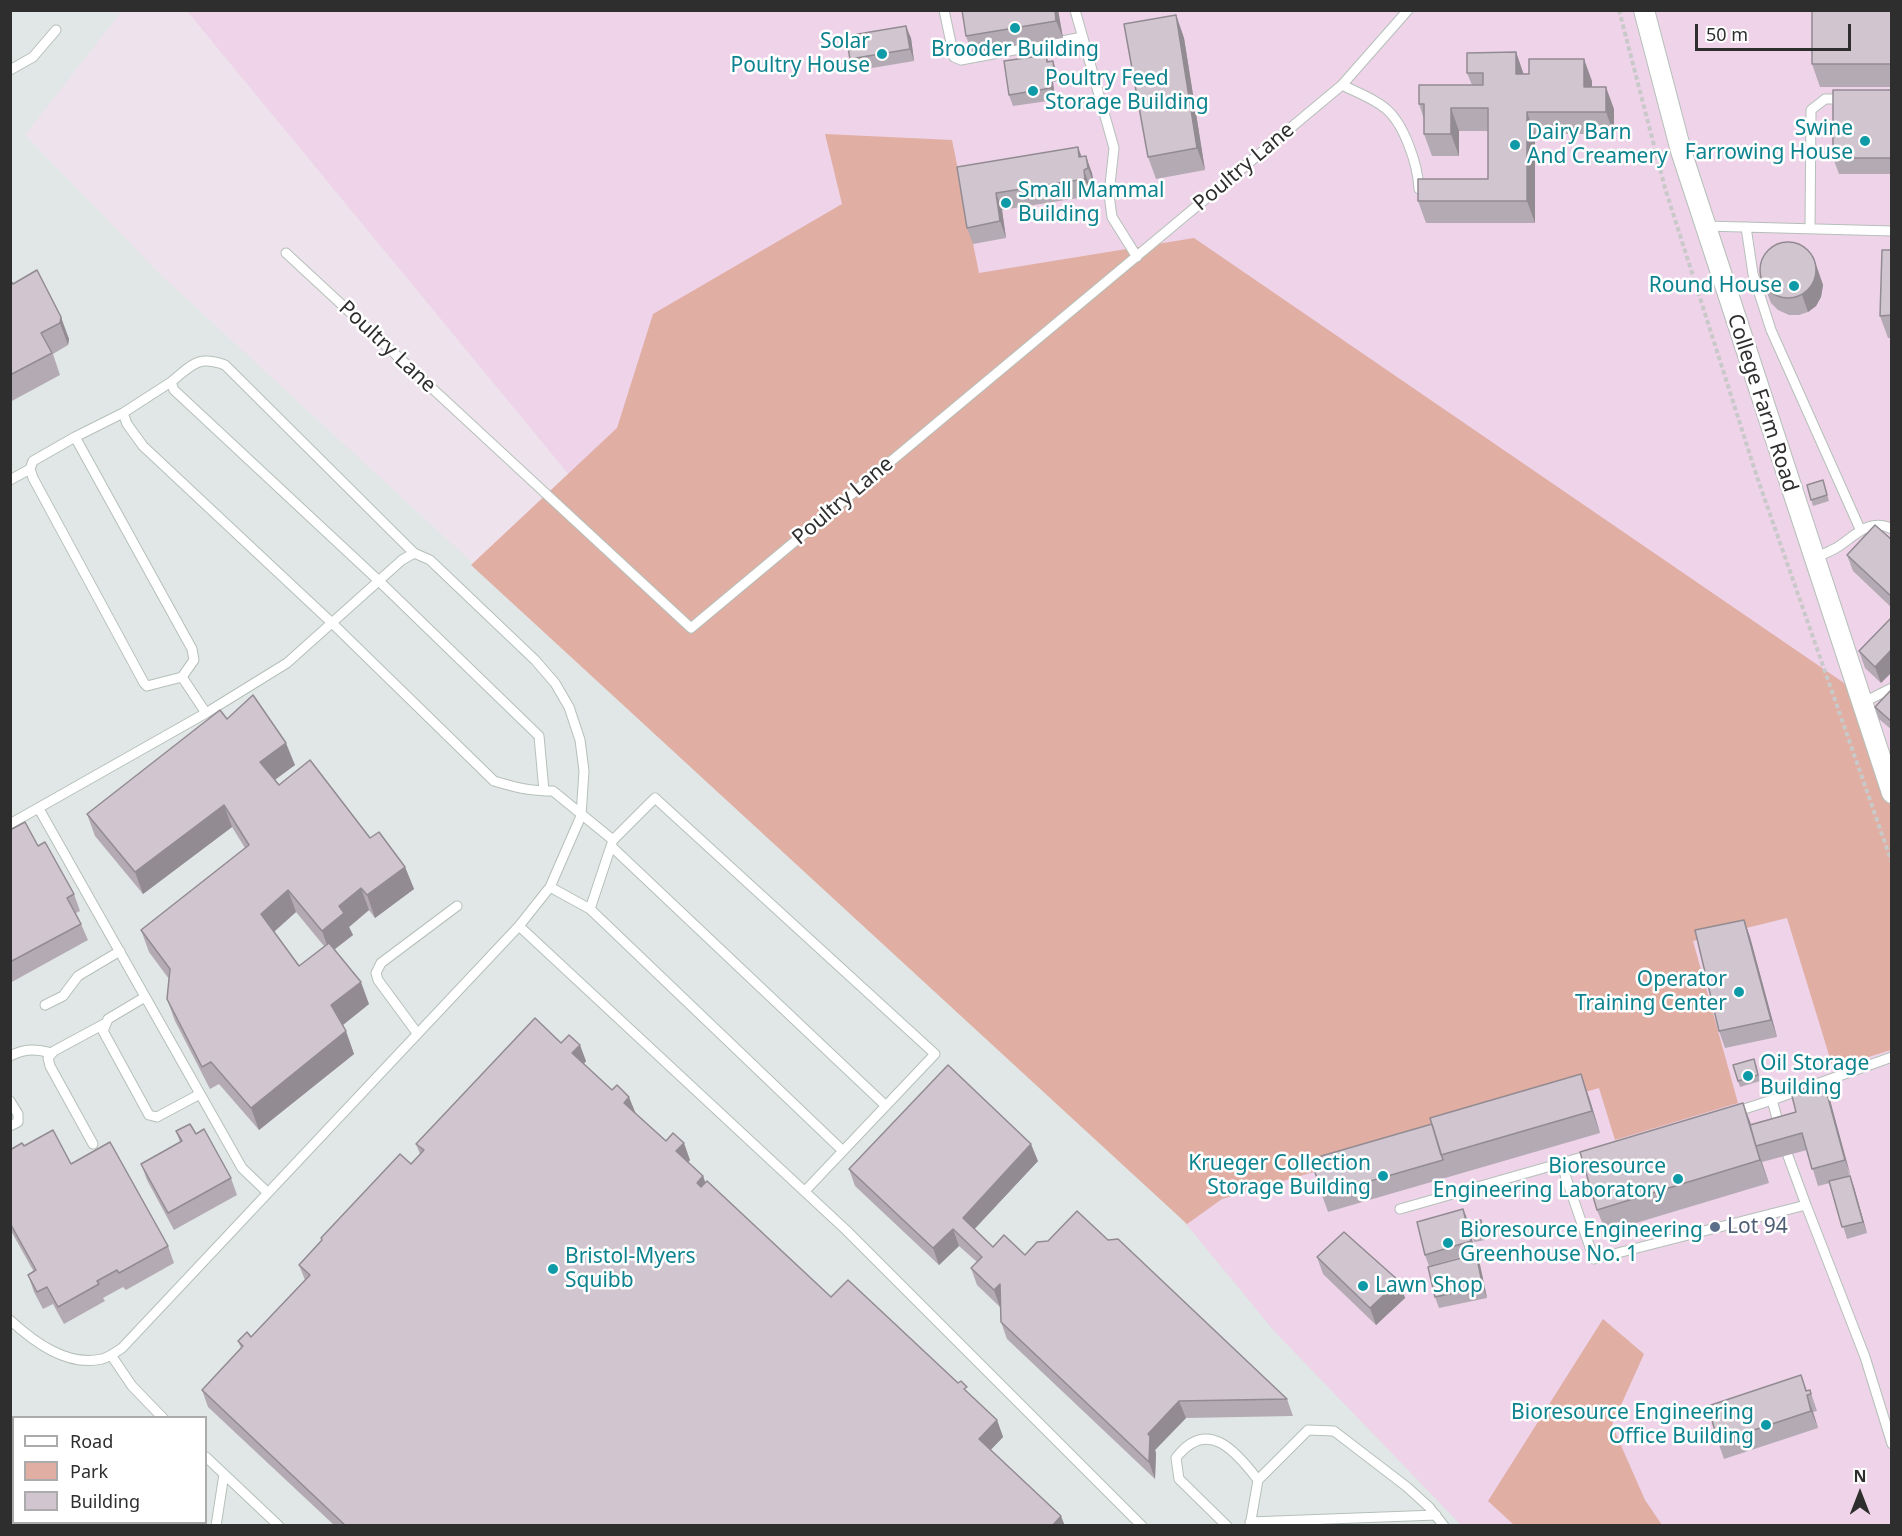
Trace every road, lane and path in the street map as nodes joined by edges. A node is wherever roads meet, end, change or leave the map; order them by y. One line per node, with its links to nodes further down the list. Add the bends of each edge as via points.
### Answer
1 (944, 10): 7 (lane, via 954,57 961,60)
2 (1075, 10): 7 (lane)
3 (1408, 10): 9 (lane, Poultry Lane)
4 (1619, 10): 39 (path, via 1665,188 1753,466)
5 (1644, 10): 12 (street, College Farm Road)
6 (56, 30): 8 (lane, via 33,57)
7 (1083, 37): 17 (lane, via 1114,148 1109,194 1112,217)
8 (10, 70)
9 (1342, 85): 11 (lane, via 1385,108 1396,120 1416,164); 17 (lane, Poultry Lane)
10 (1858, 99): 14 (lane, via 1825,99 1811,110)
11 (1420, 193)
12 (1705, 226): 13 (lane); 26 (street, College Farm Road)
13 (1746, 227): 14 (lane); 23 (lane, via 1753,274 1771,330)
14 (1810, 228): 15 (lane)
15 (1892, 231)
16 (286, 254): 17 (lane, Poultry Lane, via 691,628)
17 (1137, 256)
18 (171, 382): 19 (lane); 25 (lane, via 196,361 211,360 225,365); 27 (lane, via 174,390)
19 (123, 413): 20 (lane); 28 (lane, via 143,446)
20 (75, 437): 21 (lane, via 33,461); 29 (lane, via 192,649 194,660)
21 (30, 469): 22 (lane); 29 (lane, via 144,684)
22 (10, 480)
23 (1860, 529): 24 (lane, via 1875,525); 26 (lane)
24 (1892, 529)
25 (414, 553): 27 (lane); 36 (lane, via 430,560 555,684 569,707 580,740 584,771)
26 (1813, 559): 31 (street, College Farm Road)
27 (379, 581): 28 (lane); 33 (lane, via 539,736)
28 (332, 623): 32 (lane, via 287,663); 33 (lane, via 494,781 527,791)
29 (182, 677): 32 (lane)
30 (1892, 688): 31 (lane)
31 (1861, 704): 34 (street, College Farm Road)
32 (206, 713): 35 (lane)
33 (544, 791): 36 (lane, via 553,791)
34 (1892, 793)
35 (39, 809): 37 (lane); 44 (lane)
36 (581, 816): 38 (lane); 40 (lane)
37 (10, 824)
38 (612, 843): 42 (lane); 55 (lane); 55 (lane, via 655,798 935,1053)
39 (1892, 863)
40 (549, 887): 42 (lane); 43 (lane)
41 (457, 906): 48 (lane, via 381,963 376,973)
42 (590, 909): 60 (lane)
43 (519, 926): 48 (lane); 64 (lane)
44 (120, 951): 45 (lane); 46 (lane, via 78,976 63,996)
45 (145, 997): 47 (lane); 52 (lane)
46 (45, 1005)
47 (104, 1024): 49 (lane); 52 (lane, via 103,1031 149,1114 157,1117)
48 (417, 1033): 65 (lane)
49 (52, 1053): 50 (lane, via 34,1048); 59 (lane, via 48,1058 50,1066)
50 (10, 1056)
51 (1892, 1057): 53 (lane)
52 (200, 1094): 65 (lane, via 242,1168)
53 (1772, 1100): 56 (lane); 58 (lane)
54 (10, 1101): 57 (lane, via 18,1122)
55 (886, 1106): 60 (lane)
56 (1722, 1116)
57 (10, 1126)
58 (1782, 1134)
59 (93, 1144)
60 (843, 1151): 64 (lane)
61 (1601, 1152): 63 (lane)
62 (1788, 1156): 66 (lane)
63 (1561, 1163): 66 (lane, via 1594,1259); 67 (lane)
64 (805, 1191): 79 (lane)
65 (267, 1192): 69 (lane, via 122,1348)
66 (1806, 1204): 71 (lane, via 1865,1357)
67 (1400, 1209)
68 (10, 1320): 69 (lane, via 48,1349 72,1358 103,1359)
69 (111, 1355): 70 (lane, via 132,1386)
70 (161, 1416)
71 (1892, 1444)
72 (207, 1458): 73 (lane)
73 (224, 1474): 77 (lane); 78 (lane)
74 (1258, 1480): 75 (lane, via 1308,1430 1334,1431 1407,1487); 76 (lane); 80 (lane, via 1239,1455 1219,1441 1200,1440 1185,1446 1176,1458 1179,1479)
75 (1436, 1515): 76 (lane); 81 (lane)
76 (1250, 1524)
77 (216, 1526)
78 (279, 1526)
79 (1142, 1526)
80 (1227, 1526)
81 (1444, 1526)

